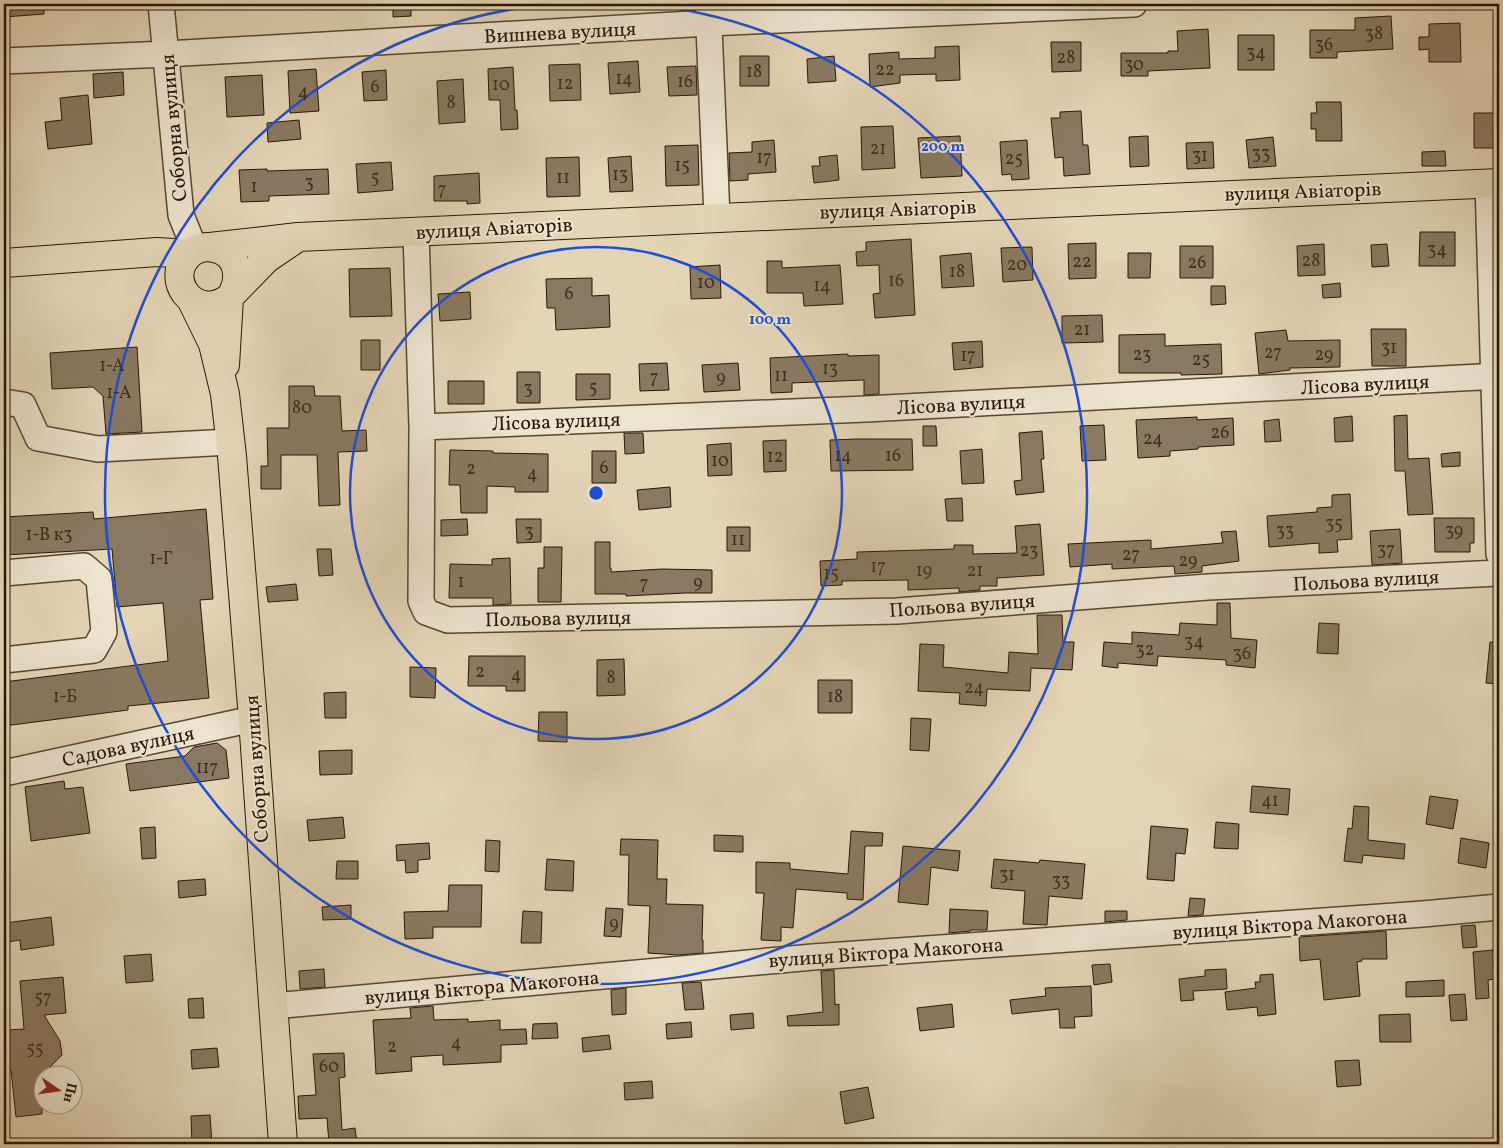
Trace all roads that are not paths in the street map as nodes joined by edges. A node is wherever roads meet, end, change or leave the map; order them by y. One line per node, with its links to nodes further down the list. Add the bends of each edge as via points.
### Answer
1 (161, 4): 4 (street, Соборна вулиця)
2 (1134, 4): 3 (street, Вишнева вулиця)
3 (709, 13): 4 (street, Вишнева вулиця); 7 (street)
4 (166, 54): 5 (street, Вишнева вулиця); 10 (street, Соборна вулиця, via 181,215)
5 (4, 62)
6 (1493, 183): 7 (main road, вулиця Авіаторів); 15 (street)
7 (717, 217): 8 (main road, вулиця Авіаторів)
8 (416, 232): 9 (main road, вулиця Авіаторів); 18 (street)
9 (298, 237): 10 (main road, вулиця Авіаторів); 13 (main road, via 266,259)
10 (198, 250): 11 (main road); 13 (main road, via 219,248 233,259 238,276); 14 (main road, via 183,261 179,279)
11 (115, 255): 12 (main road); 14 (main road, via 147,266 167,278)
12 (4, 263)
13 (231, 295): 14 (main road, via 223,303 208,306); 16 (main road, Соборна вулиця)
14 (189, 298): 16 (main road, Соборна вулиця, via 213,344)
15 (1497, 376): 18 (street, Лісова вулиця, via 866,409); 20 (street)
16 (225, 394): 19 (main road, Соборна вулиця)
17 (4, 402): 19 (street, via 24,405 38,438 98,449)
18 (422, 427): 22 (street, Польова вулиця, via 421,600 426,612 448,620 897,611 1208,587)
19 (230, 442): 24 (main road, Соборна вулиця)
20 (1499, 554)
21 (4, 573): 23 (street, via 84,566 99,579 104,632 94,650)
22 (1499, 573)
23 (4, 660)
24 (253, 719): 25 (street, Садова вулиця); 27 (main road, Соборна вулиця)
25 (4, 773)
26 (1499, 907): 27 (street, вулиця Віктора Макогона, via 813,957)
27 (273, 1006): 28 (main road, Соборна вулиця)
28 (283, 1144)

